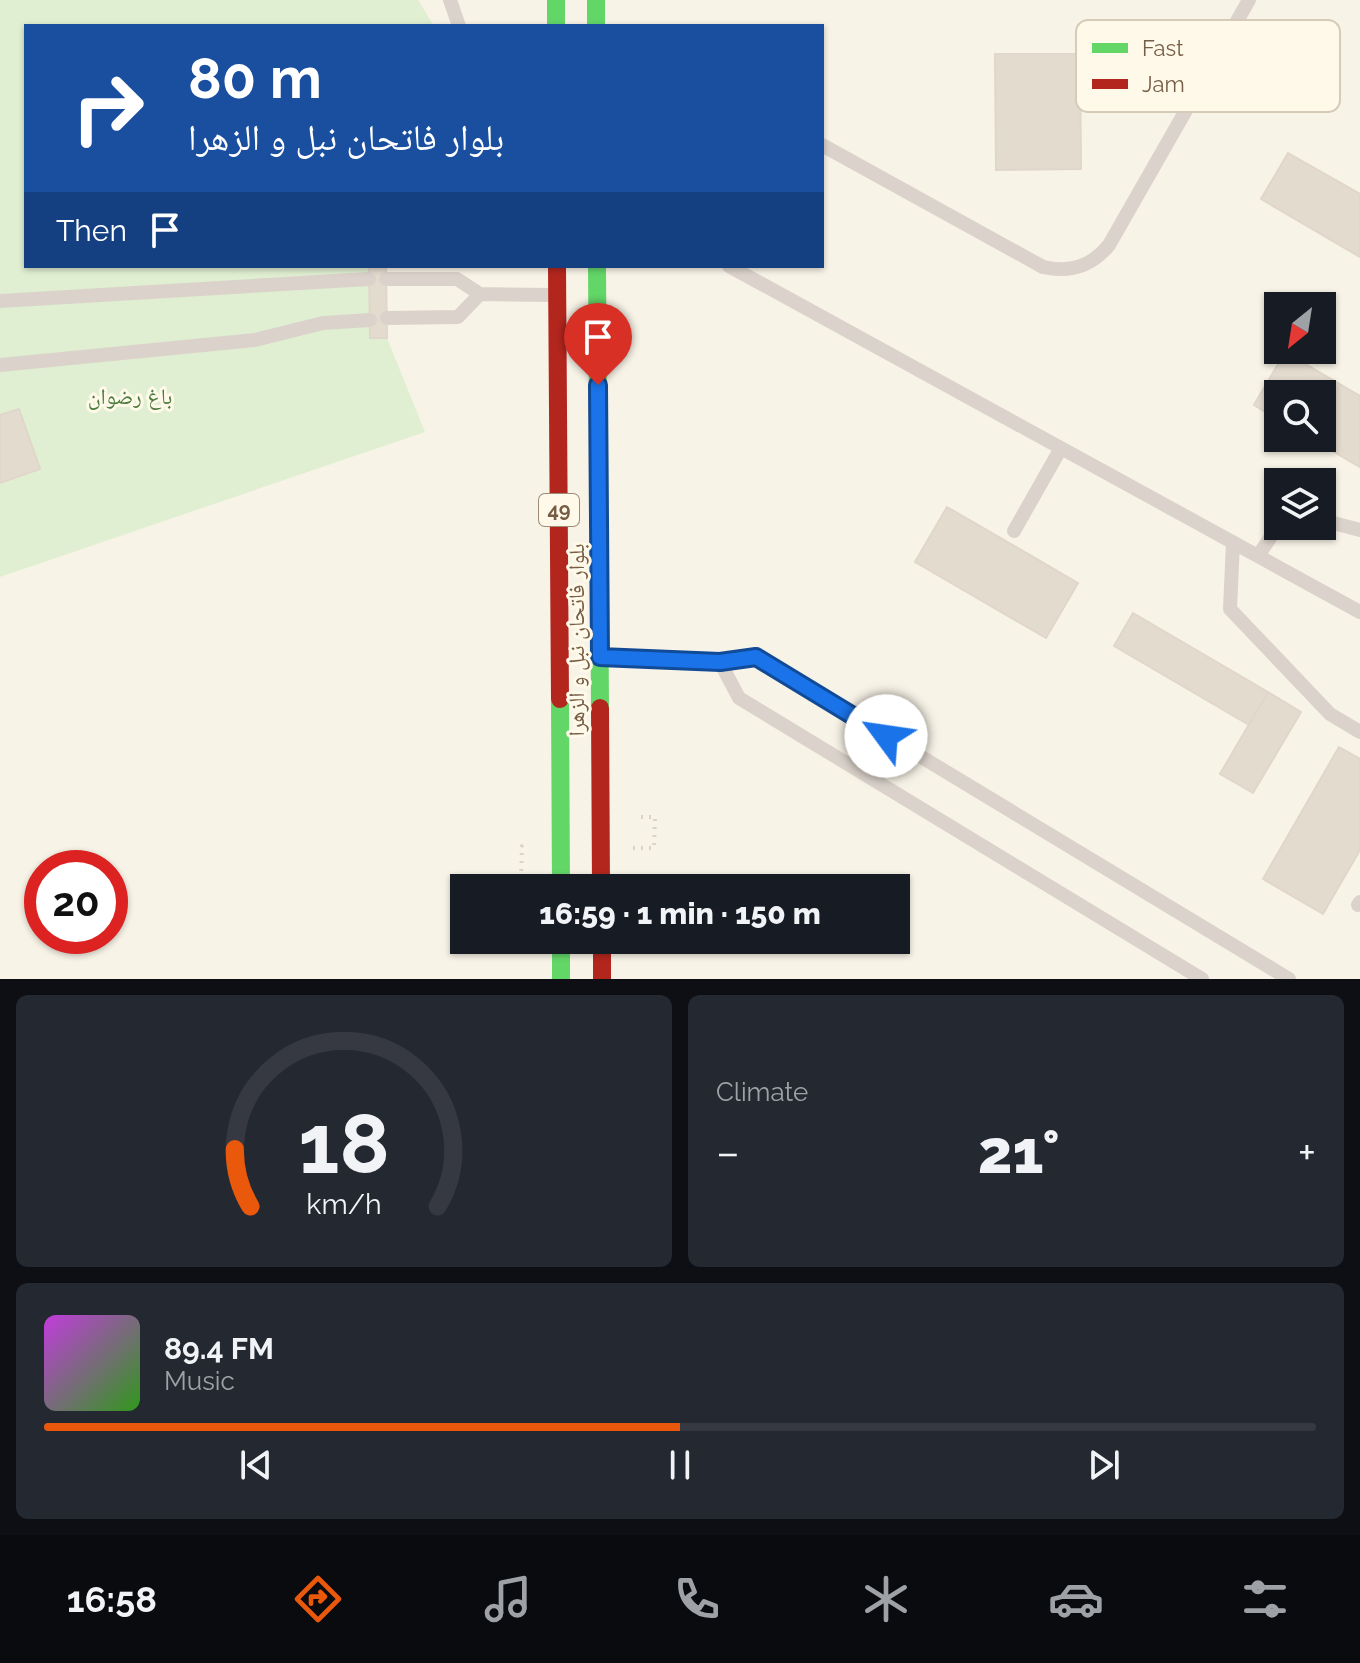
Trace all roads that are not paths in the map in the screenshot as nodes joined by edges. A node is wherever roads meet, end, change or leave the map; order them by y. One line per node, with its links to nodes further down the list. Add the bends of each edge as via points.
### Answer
1 (450, 0): 6 (lane)
2 (556, 0): 7 (highway)
3 (596, 0): 8 (highway)
4 (1249, 0): 5 (lane)
5 (1238, 20)
6 (458, 24)
7 (556, 24)
8 (596, 24)
9 (1185, 112): 10 (lane, via 1109,245 1082,267 1056,270)
10 (824, 146)
11 (558, 268): 17 (highway, 49)
12 (596, 268): 17 (highway, 49)
13 (733, 268): 22 (lane)
14 (369, 279): 18 (lane)
15 (386, 279): 16 (lane, via 457,279)
16 (480, 294): 17 (lane); 19 (lane, via 458,317)
17 (577, 295): 30 (highway, بلوار فاتحان نبل و الزهرا / 49); 32 (highway, بلوار فاتحان نبل و الزهرا / 49)
18 (0, 301)
19 (387, 318)
20 (370, 320): 21 (lane, via 323,323 255,340)
21 (0, 365)
22 (1061, 448): 25 (lane); 27 (lane)
23 (1336, 524): 24 (lane)
24 (1360, 530)
25 (1014, 531)
26 (1269, 540): 28 (lane)
27 (1233, 542): 28 (lane); 33 (lane, via 1230,609 1330,714)
28 (1258, 556): 29 (lane)
29 (1360, 612)
30 (600, 657): 31 (lane); 32 (highway, بلوار فاتحان نبل و الزهرا / 49)
31 (720, 662): 40 (lane, via 739,698); 41 (lane, via 756,657)
32 (580, 725): 34 (highway, بلوار فاتحان نبل و الزهرا / 49); 35 (highway, بلوار فاتحان نبل و الزهرا / 49)
33 (1360, 732)
34 (563, 874)
35 (599, 874)
36 (561, 954): 38 (highway)
37 (602, 954): 39 (highway)
38 (561, 979)
39 (602, 979)
40 (1202, 979)
41 (1289, 979)

